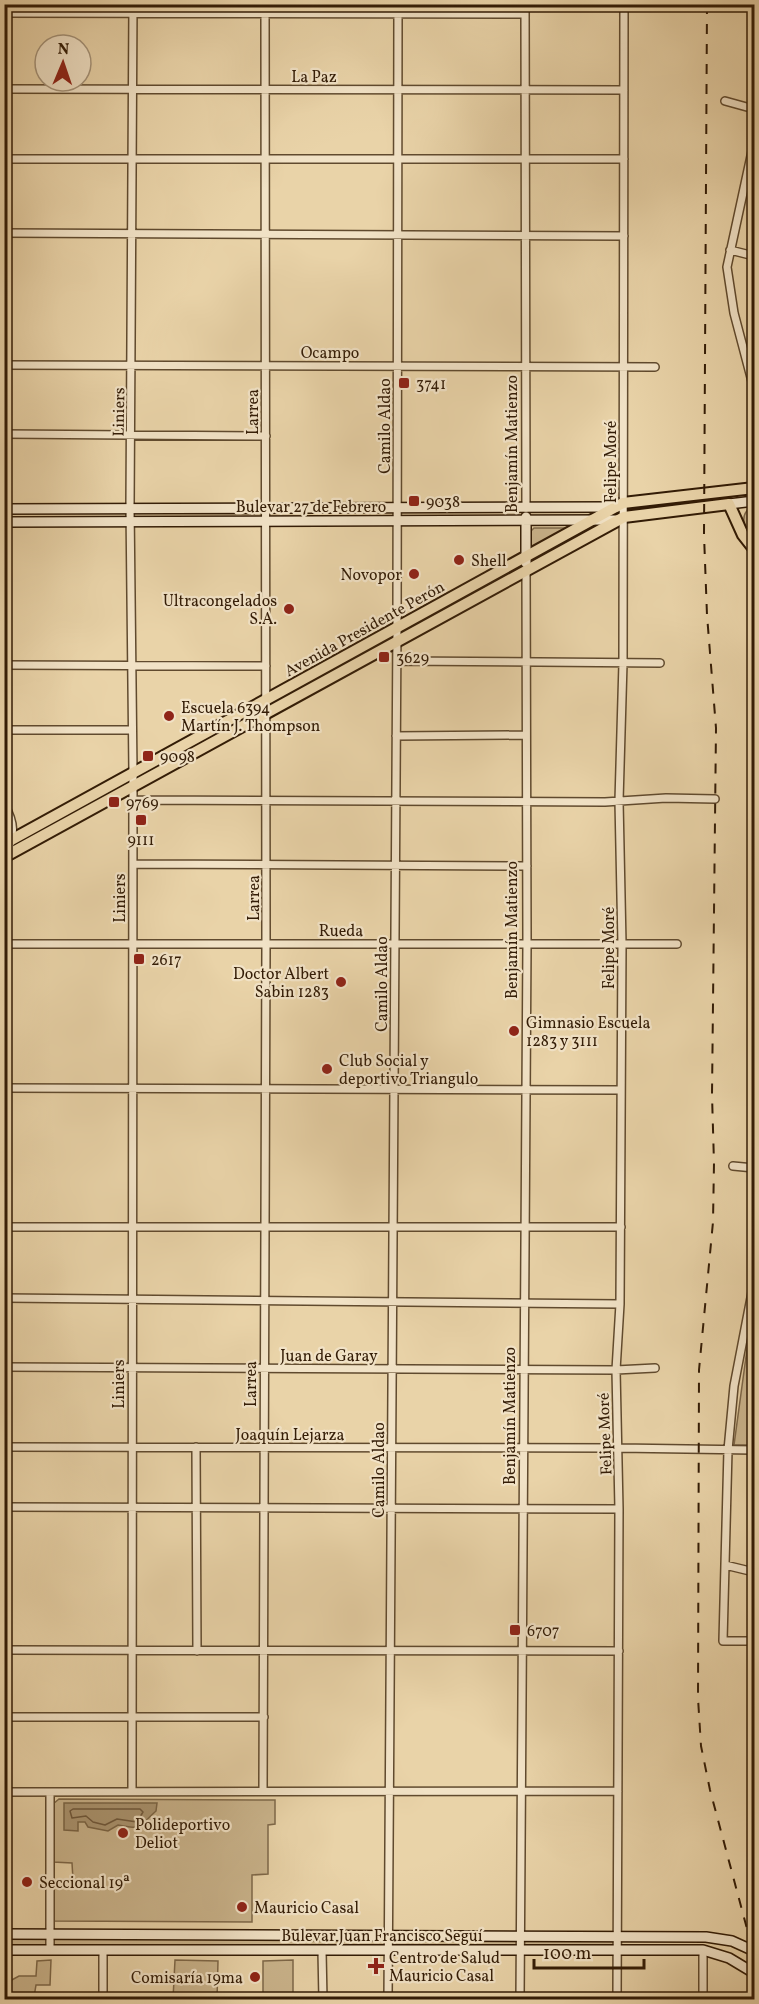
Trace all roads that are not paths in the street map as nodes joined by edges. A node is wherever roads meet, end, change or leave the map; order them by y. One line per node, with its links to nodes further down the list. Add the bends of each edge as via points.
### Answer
1 (133, 4): 7 (street, Liniers)
2 (265, 4): 8 (street, Larrea)
3 (398, 4): 9 (street, Camilo Aldao)
4 (525, 4): 10 (street, Benjamín Matienzo)
5 (624, 4): 16 (street, Felipe Moré)
6 (4, 13): 7 (street)
7 (133, 13): 8 (street); 12 (street, Liniers)
8 (265, 14): 9 (street); 13 (street, Larrea)
9 (398, 14): 10 (street); 14 (street, Camilo Aldao)
10 (525, 14): 15 (street, Benjamín Matienzo)
11 (4, 89): 12 (street, La Paz)
12 (133, 89): 13 (street, La Paz); 21 (street, Liniers)
13 (265, 89): 14 (street, La Paz); 22 (street, Larrea)
14 (398, 90): 15 (street, La Paz); 23 (street, Camilo Aldao)
15 (525, 90): 16 (street, La Paz); 24 (street, Benjamín Matienzo)
16 (624, 90): 25 (street, Felipe Moré)
17 (725, 101): 18 (street)
18 (754, 109)
19 (754, 142): 32 (street)
20 (4, 159): 21 (street)
21 (132, 159): 22 (street); 27 (street, Liniers)
22 (265, 159): 23 (street); 28 (street, Larrea)
23 (398, 159): 24 (street); 29 (street, Camilo Aldao)
24 (525, 159): 25 (street); 30 (street, Benjamín Matienzo)
25 (624, 159): 31 (street, Felipe Moré)
26 (4, 233): 27 (street)
27 (133, 234): 28 (street); 35 (street, Liniers)
28 (265, 234): 29 (street); 36 (street, Larrea)
29 (398, 235): 30 (street); 37 (street, Camilo Aldao)
30 (526, 236): 31 (street); 38 (street, Benjamín Matienzo)
31 (624, 236): 39 (street, Felipe Moré)
32 (730, 250): 33 (street); 41 (street, via 727,267 734,313)
33 (754, 256)
34 (4, 365): 35 (street, Ocampo)
35 (132, 365): 36 (street, Ocampo); 43 (street, Liniers)
36 (266, 366): 37 (street, Ocampo); 44 (street, Larrea)
37 (398, 366): 38 (street, Ocampo); 51 (street, Camilo Aldao)
38 (526, 367): 39 (street, Ocampo); 52 (street, Benjamín Matienzo)
39 (624, 367): 40 (street, Ocampo); 48 (street, Felipe Moré)
40 (655, 367)
41 (754, 389)
42 (4, 434): 43 (street)
43 (131, 435): 44 (street); 49 (street, Liniers)
44 (266, 436): 50 (street, Larrea)
45 (754, 488): 48 (main road, Avenida Presidente Perón)
46 (754, 501): 47 (main road, Avenida Presidente Perón)
47 (729, 504): 54 (main road, Avenida Presidente Perón); 61 (main road)
48 (620, 505): 52 (main road, Bulevar 27 de Febrero); 54 (street, Felipe Moré); 55 (main road, Avenida Presidente Perón)
49 (130, 507): 50 (main road, Bulevar 27 de Febrero); 53 (main road, Bulevar 27 de Febrero); 60 (street, Liniers)
50 (266, 508): 51 (main road, Bulevar 27 de Febrero); 56 (street, Larrea)
51 (397, 508): 52 (main road, Bulevar 27 de Febrero); 57 (street, Camilo Aldao)
52 (526, 508): 58 (main road, Benjamín Matienzo)
53 (4, 509)
54 (621, 519): 55 (main road, Bulevar 27 de Febrero); 63 (main road, Avenida Presidente Perón); 68 (street, Felipe Moré)
55 (591, 520): 58 (main road, Bulevar 27 de Febrero); 62 (main road, Avenida Presidente Perón)
56 (266, 521): 57 (main road, Bulevar 27 de Febrero); 60 (main road, Bulevar 27 de Febrero); 72 (street, Larrea)
57 (397, 521): 58 (main road, Bulevar 27 de Febrero); 64 (street, Camilo Aldao)
58 (526, 521): 62 (main road, Benjamín Matienzo)
59 (4, 522): 60 (main road, Bulevar 27 de Febrero)
60 (131, 522): 71 (street, Liniers)
61 (754, 549)
62 (526, 556): 63 (main road, Benjamín Matienzo); 64 (main road, Avenida Presidente Perón)
63 (526, 570): 65 (main road, Avenida Presidente Perón); 67 (street, Benjamín Matienzo)
64 (397, 628): 65 (street, Camilo Aldao); 73 (main road, Avenida Presidente Perón)
65 (397, 641): 66 (street, Camilo Aldao); 74 (main road, Avenida Presidente Perón)
66 (397, 661): 67 (street); 78 (street, Camilo Aldao)
67 (526, 662): 68 (street); 77 (street, Benjamín Matienzo)
68 (623, 663): 69 (street); 86 (street, Felipe Moré)
69 (660, 663)
70 (4, 665): 71 (street)
71 (132, 665): 72 (street); 76 (street, Liniers)
72 (266, 666): 73 (street, Larrea)
73 (266, 700): 74 (street, Larrea); 79 (main road, Avenida Presidente Perón)
74 (266, 714): 80 (main road, Avenida Presidente Perón); 83 (street, Larrea)
75 (4, 730): 76 (street)
76 (132, 730): 79 (street, Liniers)
77 (526, 735): 78 (street); 85 (street, Benjamín Matienzo)
78 (396, 736): 84 (street, Camilo Aldao)
79 (133, 773): 80 (street, Liniers); 88 (main road, Avenida Presidente Perón)
80 (133, 786): 82 (street, Liniers); 89 (main road, Avenida Presidente Perón)
81 (715, 798): 86 (street)
82 (133, 800): 83 (street); 90 (street, Liniers)
83 (266, 800): 84 (street); 91 (street, Larrea)
84 (396, 800): 85 (street); 92 (street, Camilo Aldao)
85 (526, 801): 86 (street); 93 (street, Benjamín Matienzo)
86 (619, 801): 99 (street, Felipe Moré)
87 (4, 804): 88 (street, via 12,818)
88 (9, 842): 89 (street)
89 (5, 859)
90 (133, 864): 91 (street); 95 (street, Liniers)
91 (266, 865): 92 (street); 96 (street, Larrea)
92 (395, 865): 93 (street); 97 (street, Camilo Aldao)
93 (526, 866): 98 (street, Benjamín Matienzo)
94 (4, 944): 95 (street, Rueda)
95 (133, 944): 96 (street, Rueda); 102 (street, Liniers)
96 (266, 944): 97 (street, Rueda); 103 (street, Larrea)
97 (395, 944): 98 (street, Rueda); 104 (street, Camilo Aldao)
98 (526, 944): 99 (street, Rueda); 105 (street, Benjamín Matienzo)
99 (622, 944): 100 (street, Rueda); 106 (street, Felipe Moré)
100 (676, 944)
101 (4, 1088): 102 (street)
102 (133, 1090): 103 (street); 109 (street, Liniers)
103 (265, 1090): 104 (street); 111 (street, Larrea)
104 (394, 1090): 105 (street); 112 (street, Camilo Aldao)
105 (526, 1090): 106 (street); 113 (street, Benjamín Matienzo)
106 (621, 1090): 114 (street, Felipe Moré)
107 (733, 1166): 108 (street)
108 (754, 1168)
109 (132, 1226): 110 (street); 111 (street); 117 (street, Liniers)
110 (4, 1227)
111 (265, 1227): 112 (street); 118 (street, Larrea)
112 (393, 1227): 113 (street); 119 (street, Camilo Aldao)
113 (525, 1227): 114 (street); 120 (street, Benjamín Matienzo)
114 (621, 1227): 121 (street, Felipe Moré)
115 (754, 1282): 136 (street, via 734,1386)
116 (4, 1298): 117 (street)
117 (132, 1300): 118 (street); 123 (street, Liniers)
118 (264, 1301): 119 (street); 126 (street, Larrea)
119 (393, 1302): 120 (street); 124 (street, Camilo Aldao)
120 (525, 1303): 121 (street); 127 (street, Benjamín Matienzo)
121 (620, 1304): 128 (street, Felipe Moré)
122 (4, 1367): 123 (street, Juan de Garay)
123 (131, 1368): 126 (street, Juan de Garay); 130 (street, Liniers)
124 (392, 1368): 126 (street, Juan de Garay); 127 (street, Juan de Garay); 133 (street, Camilo Aldao)
125 (655, 1368): 128 (street, Juan de Garay)
126 (264, 1369): 132 (street, Larrea)
127 (524, 1369): 128 (street, Juan de Garay); 134 (street, Benjamín Matienzo)
128 (616, 1370): 135 (street, Felipe Moré)
129 (4, 1447): 130 (street, Joaquín Lejarza)
130 (132, 1447): 131 (street, Joaquín Lejarza); 139 (street, Liniers)
131 (196, 1447): 132 (street, Joaquín Lejarza); 140 (street)
132 (264, 1447): 133 (street, Joaquín Lejarza); 141 (street, Larrea)
133 (392, 1448): 134 (street, Joaquín Lejarza); 142 (street, Camilo Aldao)
134 (524, 1448): 135 (street, Joaquín Lejarza); 143 (street, Benjamín Matienzo)
135 (619, 1448): 136 (street, Joaquín Lejarza); 144 (street, Felipe Moré)
136 (728, 1450): 137 (street, Joaquín Lejarza); 145 (street)
137 (754, 1450)
138 (4, 1507): 139 (street)
139 (132, 1508): 140 (street); 149 (street, Liniers)
140 (196, 1508): 141 (street); 150 (street)
141 (264, 1508): 142 (street); 151 (street, Larrea)
142 (391, 1508): 143 (street); 152 (street, Camilo Aldao)
143 (524, 1509): 144 (street); 153 (street, Benjamín Matienzo)
144 (619, 1509): 154 (street, Felipe Moré)
145 (725, 1565): 146 (street); 147 (street, via 723,1641)
146 (754, 1572)
147 (754, 1641)
148 (4, 1650): 149 (street)
149 (132, 1650): 150 (street); 155 (street, Liniers)
150 (197, 1651): 151 (street)
151 (264, 1651): 152 (street); 156 (street, Larrea)
152 (390, 1651): 153 (street); 161 (street, Camilo Aldao)
153 (523, 1651): 154 (street); 162 (street, Benjamín Matienzo)
154 (619, 1651): 163 (street, Felipe Moré)
155 (132, 1717): 156 (street); 157 (street); 159 (street, Liniers)
156 (264, 1717): 160 (street, Larrea)
157 (4, 1718)
158 (50, 1791): 159 (street); 164 (street); 166 (street)
159 (132, 1791): 160 (street)
160 (263, 1791): 161 (street)
161 (390, 1791): 162 (street); 167 (street, Camilo Aldao)
162 (522, 1791): 163 (street); 168 (street, Benjamín Matienzo)
163 (618, 1791): 169 (street, Felipe Moré)
164 (4, 1792)
165 (4, 1934): 166 (main road, Bulevar Juan Francisco Seguí)
166 (50, 1934): 167 (main road, Bulevar Juan Francisco Seguí); 171 (street)
167 (389, 1934): 168 (main road, Bulevar Juan Francisco Seguí); 177 (street, Camilo Aldao)
168 (521, 1935): 169 (main road, Bulevar Juan Francisco Seguí); 173 (street, Benjamín Matienzo)
169 (617, 1935): 174 (street, Felipe Moré); 178 (main road, Bulevar Juan Francisco Seguí, via 706,1936)
170 (4, 1950): 171 (main road, Bulevar Juan Francisco Seguí)
171 (50, 1950): 172 (main road, Bulevar Juan Francisco Seguí)
172 (103, 1950): 176 (main road, Bulevar Juan Francisco Seguí); 180 (street)
173 (521, 1950): 174 (main road, Bulevar Juan Francisco Seguí); 177 (main road, Bulevar Juan Francisco Seguí); 183 (street, Benjamín Matienzo)
174 (617, 1950): 175 (main road, Bulevar Juan Francisco Seguí); 184 (street, Felipe Moré)
175 (703, 1950): 179 (main road, Bulevar Juan Francisco Seguí, via 729,1958); 185 (street)
176 (322, 1951): 177 (main road, Bulevar Juan Francisco Seguí); 181 (street)
177 (388, 1951): 182 (street, Camilo Aldao)
178 (754, 1951)
179 (754, 1973)
180 (104, 2000)
181 (323, 2000)
182 (388, 2000)
183 (520, 2000)
184 (617, 2000)
185 (703, 2000)

